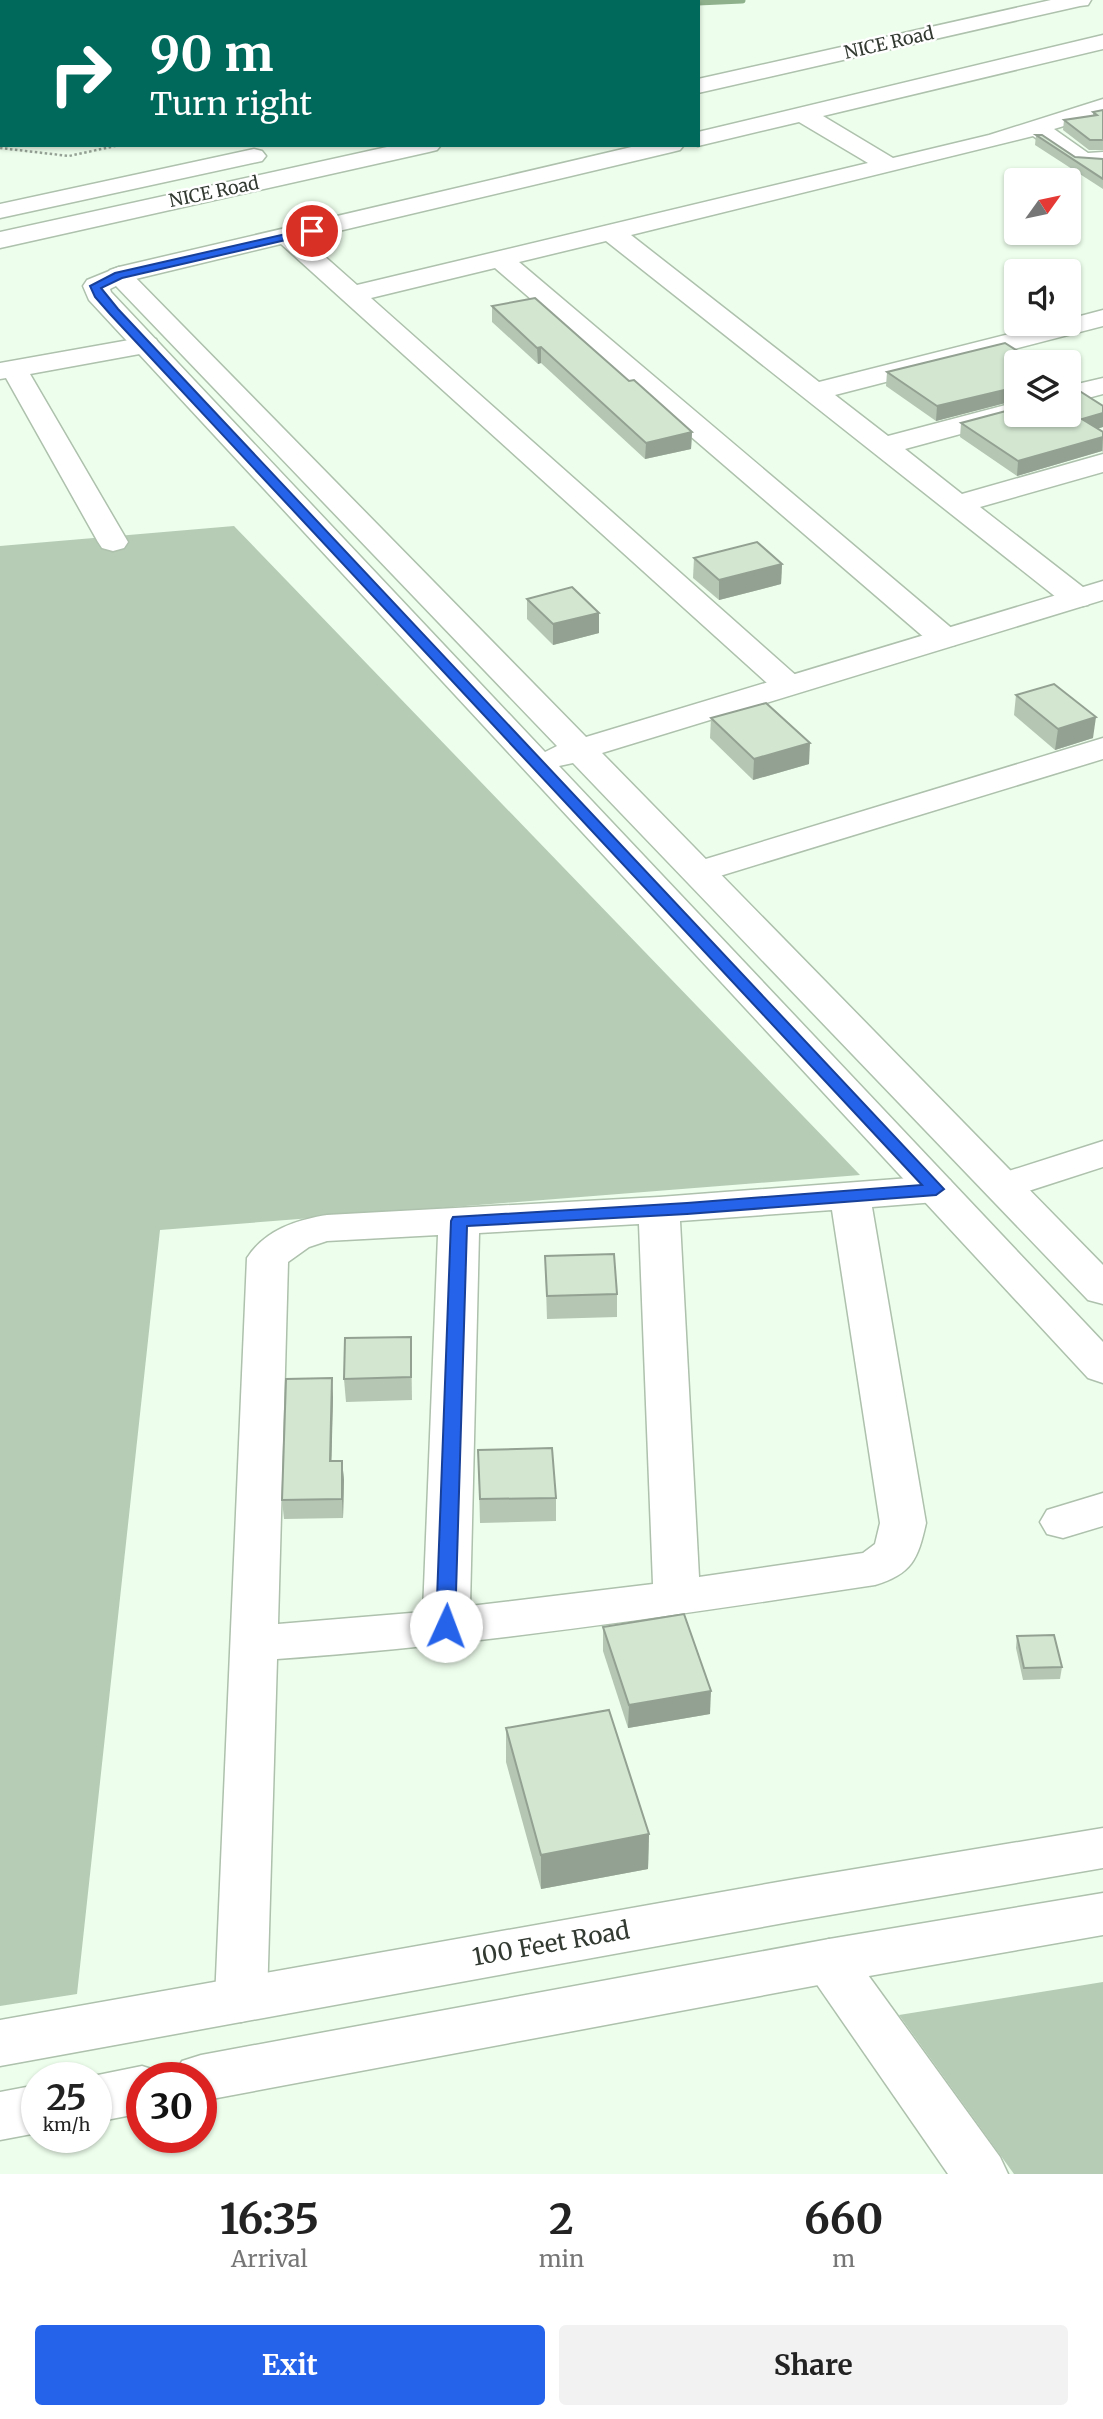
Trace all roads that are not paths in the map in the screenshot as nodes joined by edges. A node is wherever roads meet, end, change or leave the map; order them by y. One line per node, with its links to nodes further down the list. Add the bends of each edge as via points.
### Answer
1 (1080, 0): 3 (main road, NICE Road)
2 (1103, 42): 5 (main road)
3 (700, 86)
4 (1103, 106): 6 (main road)
5 (804, 115): 7 (main road); 12 (main road)
6 (1035, 127): 11 (main road, via 1083,160); 12 (main road)
7 (700, 139)
8 (420, 147): 16 (main road, NICE Road)
9 (664, 147): 15 (main road)
10 (279, 151): 13 (main road, NICE Road)
11 (1103, 159)
12 (890, 166): 14 (main road)
13 (0, 211)
14 (612, 233): 17 (main road); 24 (main road)
15 (288, 237): 18 (main road); 19 (main road)
16 (0, 240)
17 (500, 260): 19 (main road); 32 (main road)
18 (119, 275): 21 (main road, via 96,286 98,294); 35 (main road)
19 (354, 294): 33 (main road)
20 (1103, 318): 24 (main road)
21 (146, 345): 22 (main road); 36 (main road)
22 (7, 370): 30 (main road)
23 (1103, 386): 25 (main road)
24 (814, 392): 27 (main road)
25 (1081, 392)
26 (1004, 413): 27 (main road)
27 (883, 446): 29 (main road)
28 (1103, 463): 29 (main road)
29 (958, 504): 31 (main road)
30 (113, 542)
31 (1090, 594): 32 (main road)
32 (944, 638): 33 (main road)
33 (788, 685): 35 (main road)
34 (1103, 748): 37 (main road)
35 (579, 750): 36 (main road); 37 (main road)
36 (536, 764): 40 (main road)
37 (698, 872): 39 (main road)
38 (1103, 1154): 39 (main road)
39 (1004, 1186): 44 (main road)
40 (936, 1189): 41 (main road); 45 (main road)
41 (850, 1198): 42 (main road); 46 (main road, via 902,1522 896,1553 875,1568)
42 (659, 1210): 43 (main road); 46 (main road)
43 (459, 1221): 47 (main road); 48 (main road, via 305,1232 290,1238 268,1258)
44 (1103, 1290)
45 (1103, 1368)
46 (677, 1598): 47 (main road)
47 (446, 1626): 48 (main road)
48 (255, 1643): 52 (main road)
49 (1103, 1848): 52 (main road, 100 Feet Road)
50 (1103, 1914): 51 (main road)
51 (829, 1961): 54 (main road); 57 (main road)
52 (241, 2000): 53 (main road, 100 Feet Road)
53 (0, 2043)
54 (217, 2075)
55 (21, 2112): 56 (main road)
56 (0, 2116)
57 (980, 2174)

